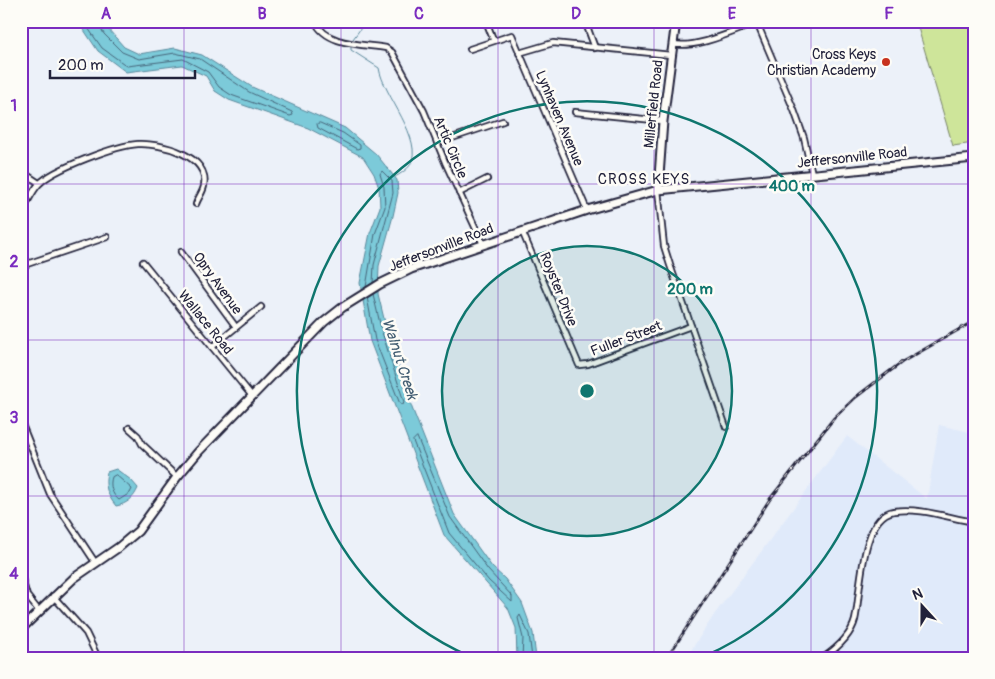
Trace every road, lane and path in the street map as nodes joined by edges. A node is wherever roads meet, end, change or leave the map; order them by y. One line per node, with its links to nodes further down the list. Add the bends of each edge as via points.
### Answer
1 (315, 21): 14 (street, Artic Circle, via 332,38 386,48 398,59)
2 (486, 21): 5 (street)
3 (585, 21): 8 (street)
4 (676, 21): 6 (street, Millerfield Road)
5 (493, 39): 7 (street); 9 (street, Lynhaven Avenue, via 512,35)
6 (673, 44): 10 (street, Millerfield Road); 17 (street, via 688,44 757,23 804,138)
7 (470, 48)
8 (594, 48): 9 (street, via 546,43); 10 (street)
9 (519, 53): 23 (street, Lynhaven Avenue)
10 (671, 55): 13 (street, Millerfield Road)
11 (575, 112): 13 (street)
12 (503, 121): 14 (street)
13 (663, 122): 20 (street, Millerfield Road)
14 (437, 143): 21 (street, Artic Circle)
15 (974, 158): 17 (street, Jeffersonville Road)
16 (21, 171): 19 (street)
17 (812, 174): 20 (street, Jeffersonville Road)
18 (487, 179): 21 (street)
19 (39, 183): 22 (street, via 59,170 123,147 158,145 182,152 199,168 204,187); 24 (street)
20 (658, 190): 23 (street, Jeffersonville Road); 32 (street, via 664,246)
21 (459, 193): 27 (street, Artic Circle)
22 (196, 204)
23 (587, 210): 25 (street, Jeffersonville Road)
24 (21, 213)
25 (522, 231): 27 (street, Jeffersonville Road); 35 (street, Royster Drive)
26 (107, 237): 30 (street)
27 (483, 244): 36 (street, Jeffersonville Road, via 405,272 346,305 312,334)
28 (181, 252): 33 (street, Opry Avenue)
29 (143, 262): 34 (street, Wallace Road)
30 (21, 266)
31 (261, 307): 33 (street)
32 (690, 326): 35 (street, Fuller Street, via 588,364 579,366); 38 (street, via 699,343)
33 (236, 327): 34 (street)
34 (212, 347): 36 (street, Wallace Road)
35 (574, 357)
36 (252, 396): 40 (street, Jeffersonville Road)
37 (21, 422): 42 (street, via 50,494)
38 (726, 427)
39 (129, 428): 40 (street)
40 (177, 477): 42 (street, Jeffersonville Road, via 138,531 119,548)
41 (974, 522): 48 (street, via 908,510 888,512 877,521 862,563 854,621 845,639)
42 (95, 562): 44 (street, Jeffersonville Road)
43 (21, 575): 45 (street, via 27,596)
44 (53, 596): 45 (street, Jeffersonville Road); 47 (street, via 86,633)
45 (40, 610): 46 (street, Jeffersonville Road)
46 (21, 629)
47 (98, 658)
48 (823, 658)

